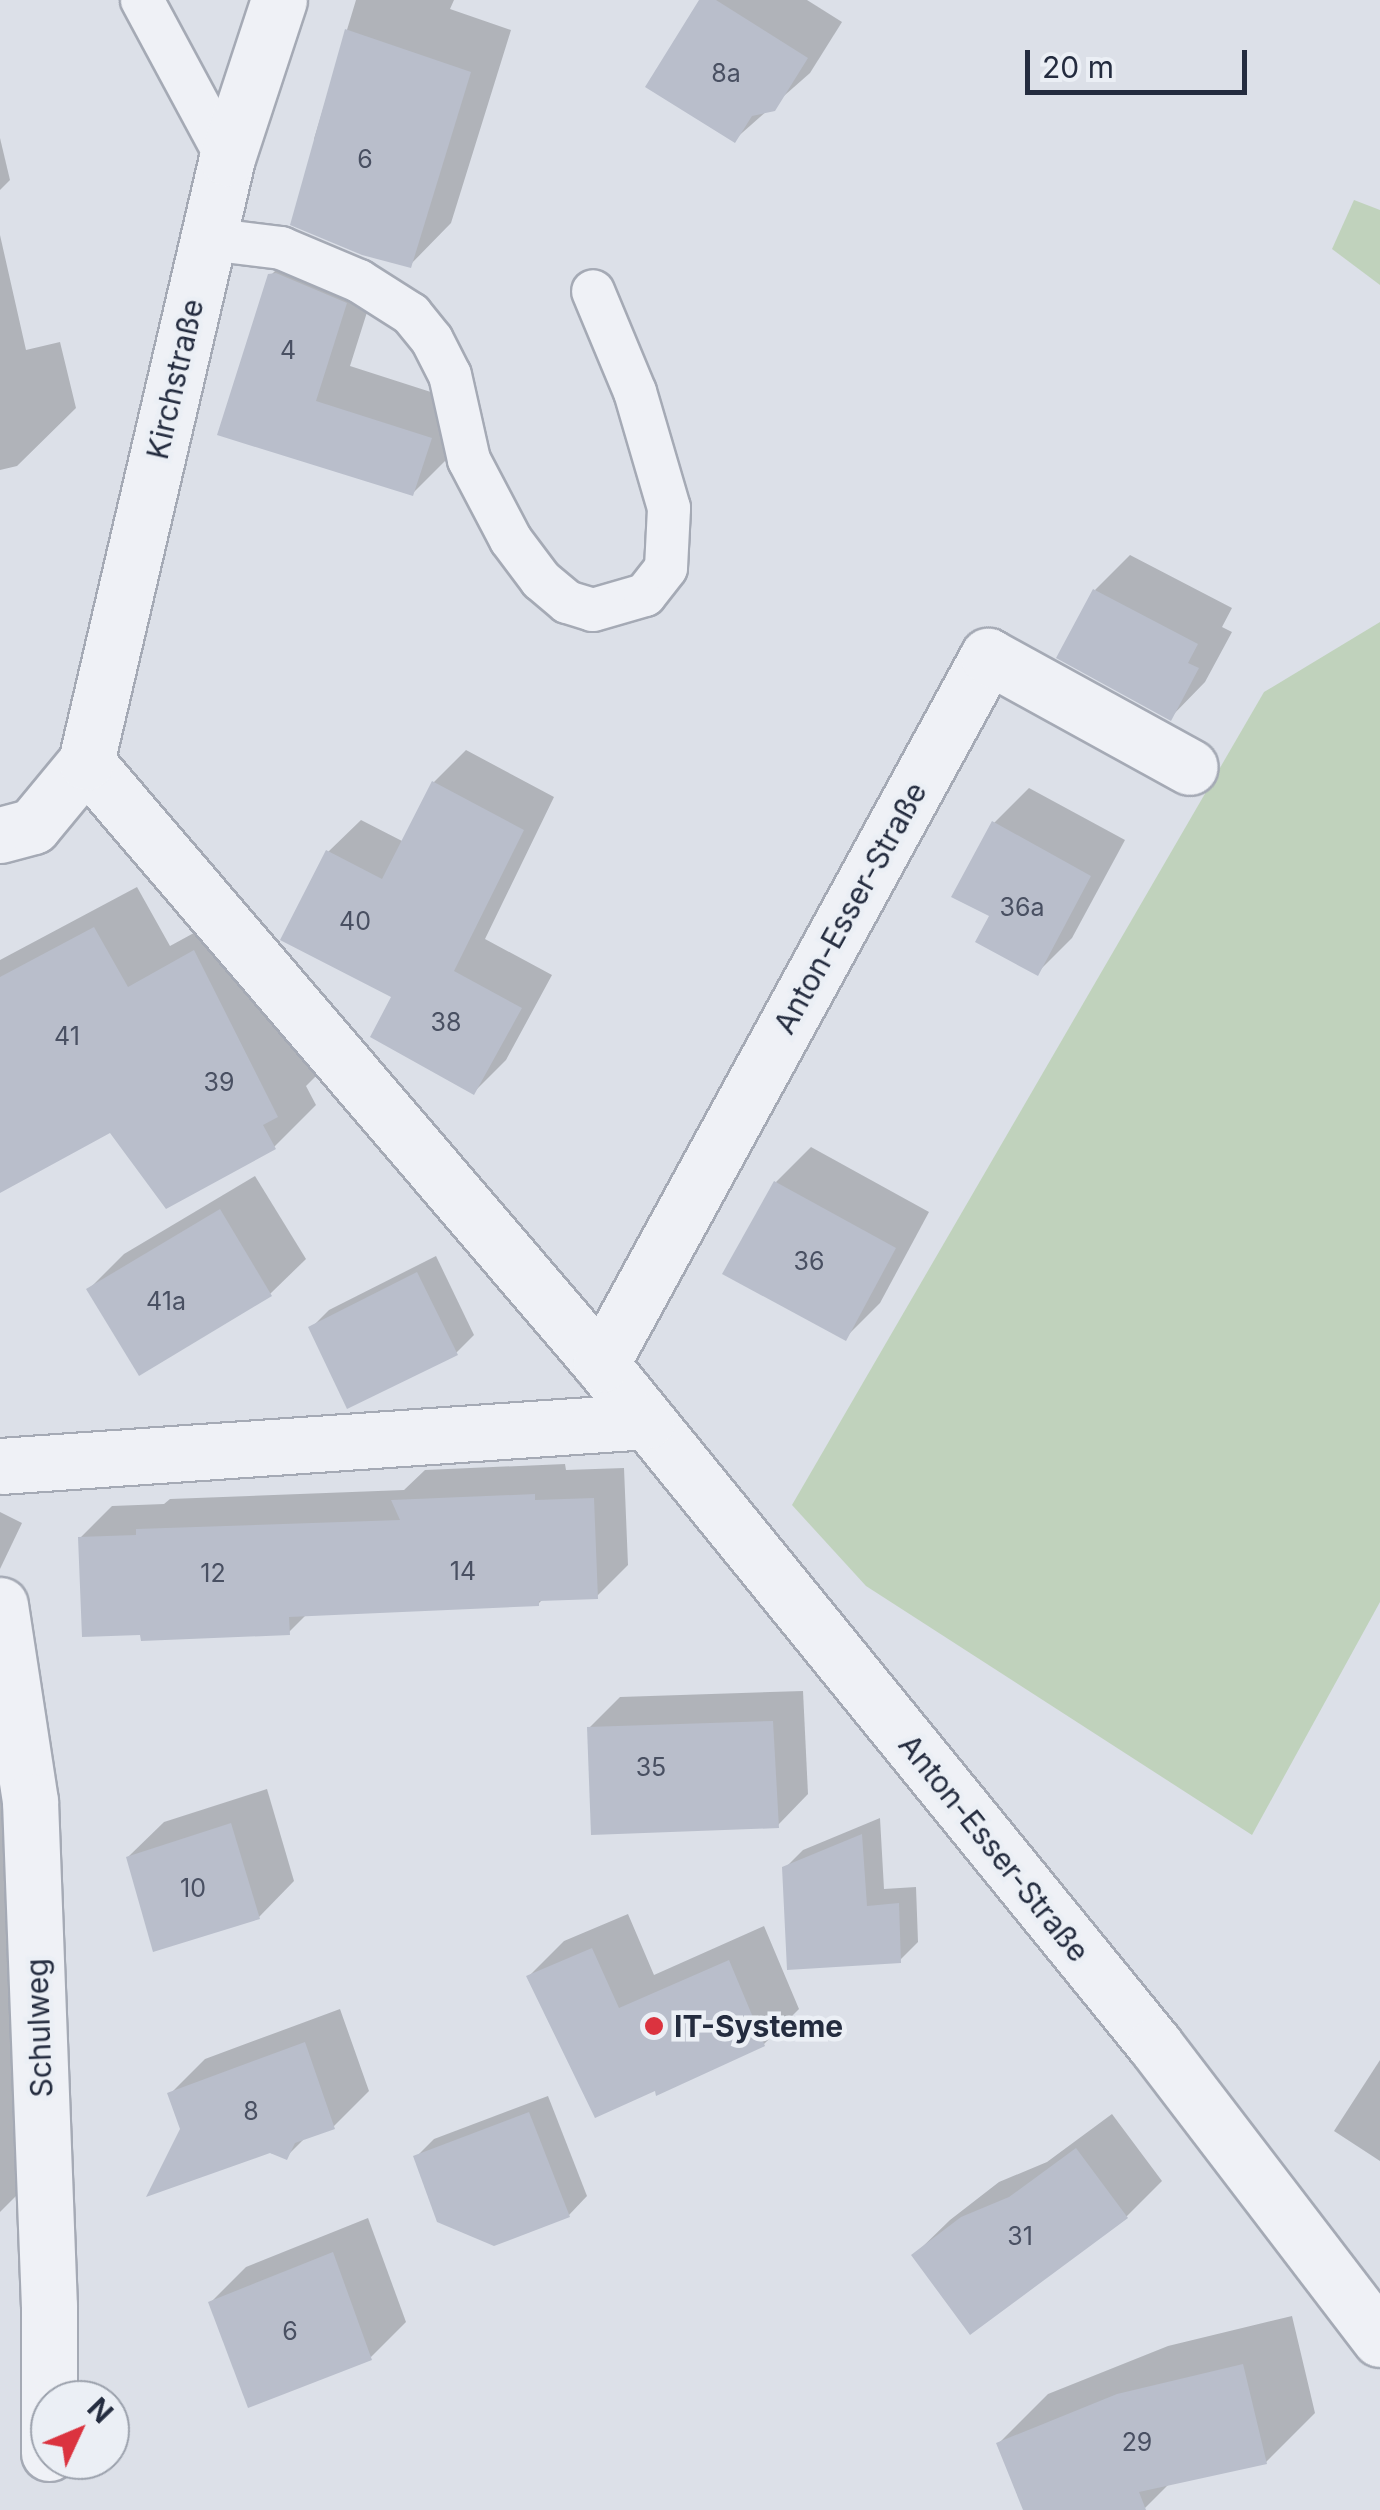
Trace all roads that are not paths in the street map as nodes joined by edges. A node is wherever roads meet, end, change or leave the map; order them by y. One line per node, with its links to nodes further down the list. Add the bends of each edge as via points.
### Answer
1 (142, 0): 3 (lane)
2 (279, 0): 3 (street, Kirchstraße)
3 (227, 158): 4 (street, Kirchstraße)
4 (208, 239): 5 (lane, via 281,248 360,281 411,314 450,375 468,460 510,540 567,602 593,610 645,595 666,568 669,508 635,392); 6 (street, Kirchstraße)
5 (592, 291)
6 (86, 762): 8 (street, via 33,826); 9 (street, Anton-Esser-Straße)
7 (1190, 766): 9 (street, Anton-Esser-Straße, via 988,656)
8 (0, 835)
9 (601, 1364): 10 (street, Anton-Esser-Straße)
10 (646, 1421): 11 (street); 13 (street, Anton-Esser-Straße, via 1155,2045)
11 (0, 1466)
12 (0, 1605): 14 (street, Schulweg, via 30,1801)
13 (1380, 2339)
14 (49, 2380)

